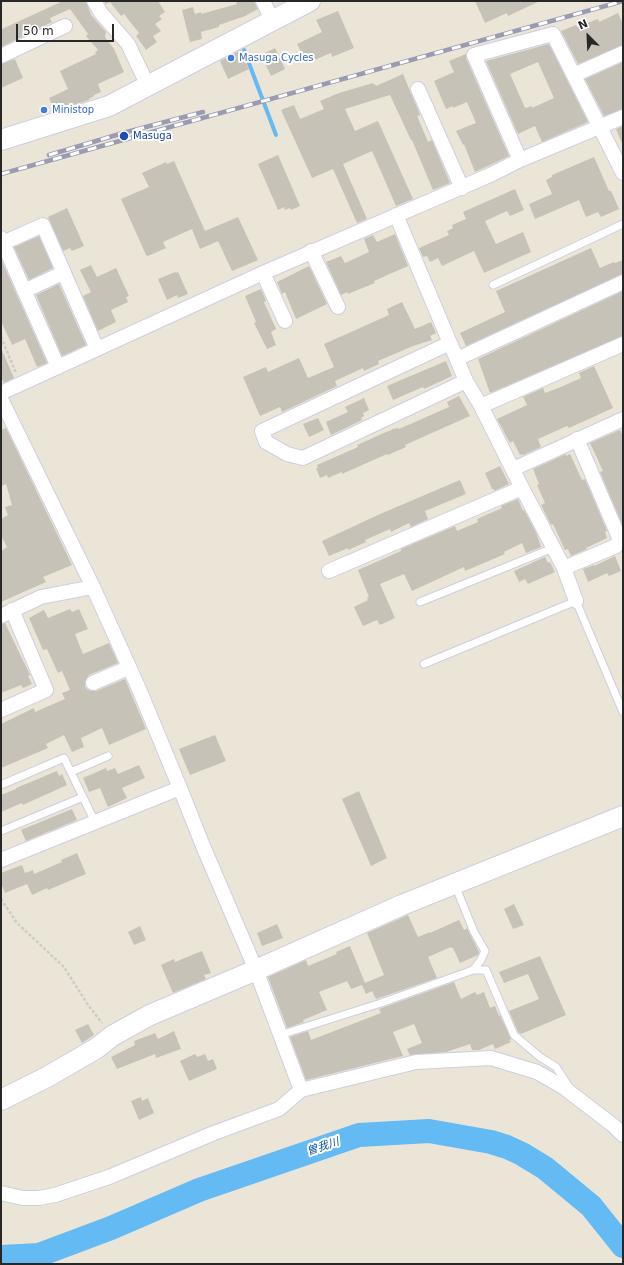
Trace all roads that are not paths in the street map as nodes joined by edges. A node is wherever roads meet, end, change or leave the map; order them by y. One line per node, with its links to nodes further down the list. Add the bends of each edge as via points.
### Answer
1 (94, 1): 9 (street, via 128,44)
2 (263, 1): 4 (street)
3 (310, 1): 4 (street)
4 (272, 20): 9 (street)
5 (65, 26): 7 (street)
6 (623, 53): 8 (street)
7 (1, 56)
8 (574, 75): 12 (street); 14 (street, via 553,34 474,55)
9 (148, 86): 13 (street, via 109,106)
10 (418, 89): 16 (street)
11 (623, 118): 12 (street)
12 (599, 128): 14 (street); 15 (street)
13 (1, 140)
14 (520, 160): 16 (street)
15 (623, 173)
16 (462, 188): 17 (street)
17 (396, 216): 20 (street); 28 (street)
18 (623, 224): 24 (lane)
19 (2, 241): 22 (street, via 43,225); 25 (street)
20 (311, 251): 21 (street); 26 (street)
21 (263, 272): 27 (street); 30 (street)
22 (64, 273): 25 (street); 30 (street)
23 (623, 282): 31 (street)
24 (493, 285)
25 (24, 291): 32 (street)
26 (338, 307)
27 (285, 321)
28 (450, 343): 31 (street); 33 (street, via 262,431 266,442 287,454 303,458)
29 (623, 344): 36 (street)
30 (97, 349): 32 (street)
31 (457, 360): 33 (street)
32 (58, 367): 34 (street)
33 (466, 381): 36 (street)
34 (1, 394)
35 (1, 399): 37 (street)
36 (481, 406): 40 (street)
37 (4, 413): 45 (street)
38 (623, 419): 39 (street)
39 (577, 439): 40 (street); 43 (street, via 620,540 616,546)
40 (513, 469): 41 (street)
41 (522, 488): 42 (street); 44 (street)
42 (553, 548): 43 (street); 47 (lane)
43 (564, 568): 46 (street)
44 (329, 571)
45 (93, 587): 48 (street, via 41,597); 50 (street)
46 (576, 601): 49 (lane); 53 (lane)
47 (420, 602)
48 (7, 613): 52 (street, via 46,690)
49 (424, 664)
50 (128, 668): 51 (street); 57 (street)
51 (93, 683)
52 (1, 710)
53 (623, 712)
54 (108, 756): 55 (lane)
55 (71, 772): 56 (lane, via 64,758); 58 (lane)
56 (1, 785)
57 (180, 788): 60 (street); 64 (street)
58 (83, 797): 60 (lane); 61 (lane)
59 (623, 816): 63 (street)
60 (95, 822): 62 (street)
61 (1, 831)
62 (1, 860)
63 (455, 883): 64 (street); 65 (lane, via 474,932 485,951)
64 (256, 970): 66 (street); 69 (street, via 150,1015 47,1077)
65 (473, 970): 66 (lane); 68 (lane, via 486,970 514,1035 556,1067)
66 (280, 1035): 67 (street)
67 (301, 1090): 68 (street, via 416,1062 491,1058 537,1072); 71 (street, via 278,1108 109,1177 39,1198 23,1198)
68 (575, 1096): 70 (street)
69 (1, 1100)
70 (623, 1135)
71 (1, 1193)

